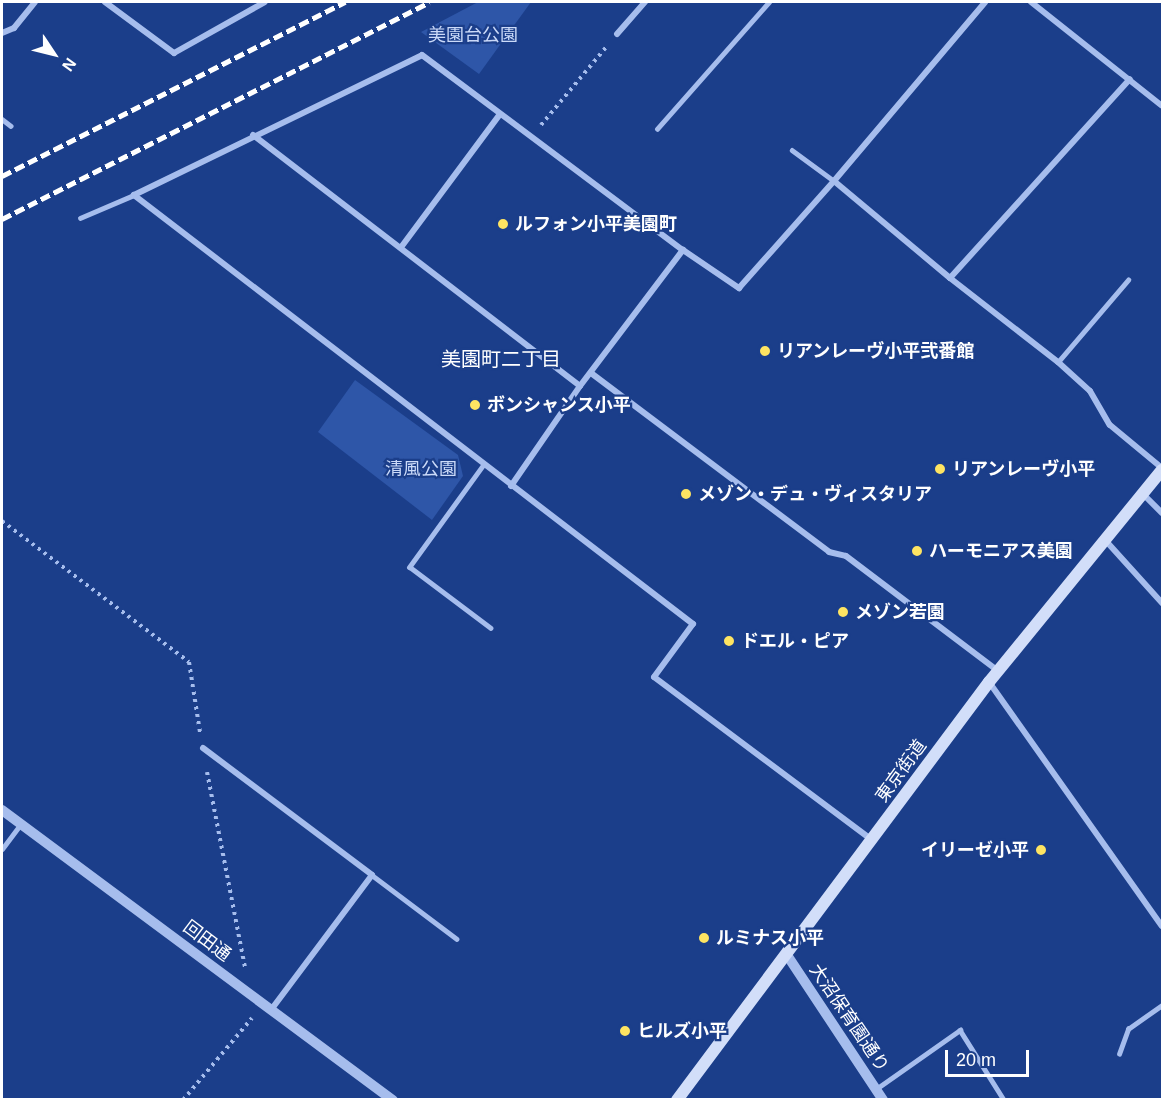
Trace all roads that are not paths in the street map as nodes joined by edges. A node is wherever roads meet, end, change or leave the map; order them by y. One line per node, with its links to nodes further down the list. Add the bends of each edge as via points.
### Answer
1 (35, 2): 8 (street, via 14,28)
2 (105, 2): 3 (street, via 174,53)
3 (265, 2)
4 (645, 2): 9 (street)
5 (769, 2): 15 (lane)
6 (985, 2): 18 (street)
7 (1030, 2): 10 (street)
8 (2, 33)
9 (617, 34)
10 (1130, 79): 11 (street); 23 (street)
11 (1162, 106)
12 (500, 114): 16 (street, via 422,56); 21 (street); 22 (street)
13 (2, 119): 14 (lane)
14 (11, 126)
15 (657, 129)
16 (253, 135): 19 (street); 21 (street)
17 (792, 150): 18 (lane)
18 (834, 181): 22 (street, via 739,288); 23 (street)
19 (134, 195): 20 (lane); 28 (street)
20 (80, 218)
21 (402, 246): 27 (street)
22 (683, 250): 26 (street)
23 (950, 278): 25 (street)
24 (1128, 280): 25 (lane)
25 (1059, 362): 29 (street, via 1090,391 1110,425)
26 (591, 373): 27 (street); 36 (street, via 829,552 846,556)
27 (580, 386): 30 (street)
28 (483, 465): 30 (street); 35 (lane, via 410,567)
29 (1162, 469): 31 (main road, 東京街道)
30 (511, 486): 41 (street, via 693,624 654,677)
31 (1143, 494): 32 (street); 33 (main road, 東京街道)
32 (1162, 513)
33 (1106, 541): 34 (street); 36 (main road, 東京街道)
34 (1162, 603)
35 (491, 628)
36 (998, 672): 37 (main road, 東京街道)
37 (989, 682): 41 (main road, 東京街道); 44 (street)
38 (203, 748): 43 (street)
39 (2, 810): 40 (street, 回田通)
40 (21, 824): 42 (lane); 48 (street, 回田通)
41 (873, 840): 46 (main road, 東京街道)
42 (2, 849)
43 (372, 875): 45 (lane); 48 (street)
44 (1162, 926)
45 (457, 939)
46 (787, 955): 50 (street, 大沼保育園通り); 51 (main road, 東京街道)
47 (1162, 1005): 49 (lane, via 1128,1029)
48 (271, 1010): 52 (street, 回田通)
49 (1119, 1054)
50 (876, 1089): 53 (street, 大沼保育園通り); 54 (lane, via 960,1030)
51 (681, 1098)
52 (393, 1100)
53 (883, 1100)
54 (1004, 1100)

